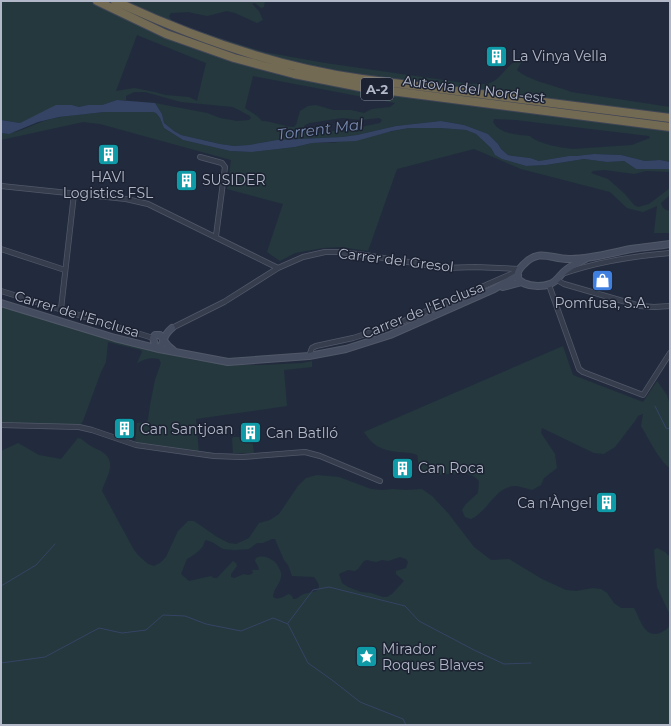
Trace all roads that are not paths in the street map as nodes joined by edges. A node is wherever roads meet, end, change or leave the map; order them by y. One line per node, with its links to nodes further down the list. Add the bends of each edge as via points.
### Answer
1 (97, 1): 4 (highway, Autovia del Nord-est / A-2, via 166,34 228,56 294,74 360,87)
2 (115, 1): 3 (highway, Autovia del Nord-est / A-2, via 198,37 245,53 316,71)
3 (670, 118)
4 (670, 127)
5 (200, 157): 8 (street, via 222,163 225,167)
6 (1, 186): 7 (street)
7 (74, 194): 8 (street, via 126,199 148,204); 15 (street)
8 (216, 236): 14 (street)
9 (670, 244): 12 (street)
10 (1, 249): 15 (street)
11 (670, 253): 17 (street)
12 (587, 258): 13 (street); 17 (street)
13 (561, 259): 16 (street, via 538,256 529,259); 17 (street)
14 (278, 268): 16 (street, Carrer del Gresol, via 304,257 325,252 340,252 445,268 475,267); 26 (street, Carrer del Gresol, via 224,302)
15 (65, 270): 25 (street)
16 (519, 272): 19 (street); 21 (street); 33 (street, Carrer de l'Enclusa, via 397,324 316,346 312,348)
17 (563, 272): 18 (street)
18 (557, 280): 20 (street); 24 (street, via 640,306)
19 (522, 282): 20 (street, via 531,286); 21 (street)
20 (549, 285): 32 (street, via 579,369 583,372 643,395)
21 (494, 289): 33 (street, via 390,335 346,349)
22 (1, 291): 25 (street, Carrer de l'Enclusa)
23 (1, 303): 29 (street)
24 (670, 306)
25 (61, 310): 27 (street, Carrer de l'Enclusa)
26 (172, 328): 27 (street, via 165,329); 28 (street, via 165,333)
27 (155, 336): 28 (street, via 161,335); 29 (street, via 150,342); 30 (street, via 155,345)
28 (163, 340): 30 (street); 31 (street)
29 (141, 344): 30 (street)
30 (159, 349): 31 (street)
31 (176, 352): 33 (street, via 228,362)
32 (670, 353)
33 (309, 356)
34 (1, 425): 35 (street, via 79,427 136,445 214,456 305,452)
35 (380, 480)

